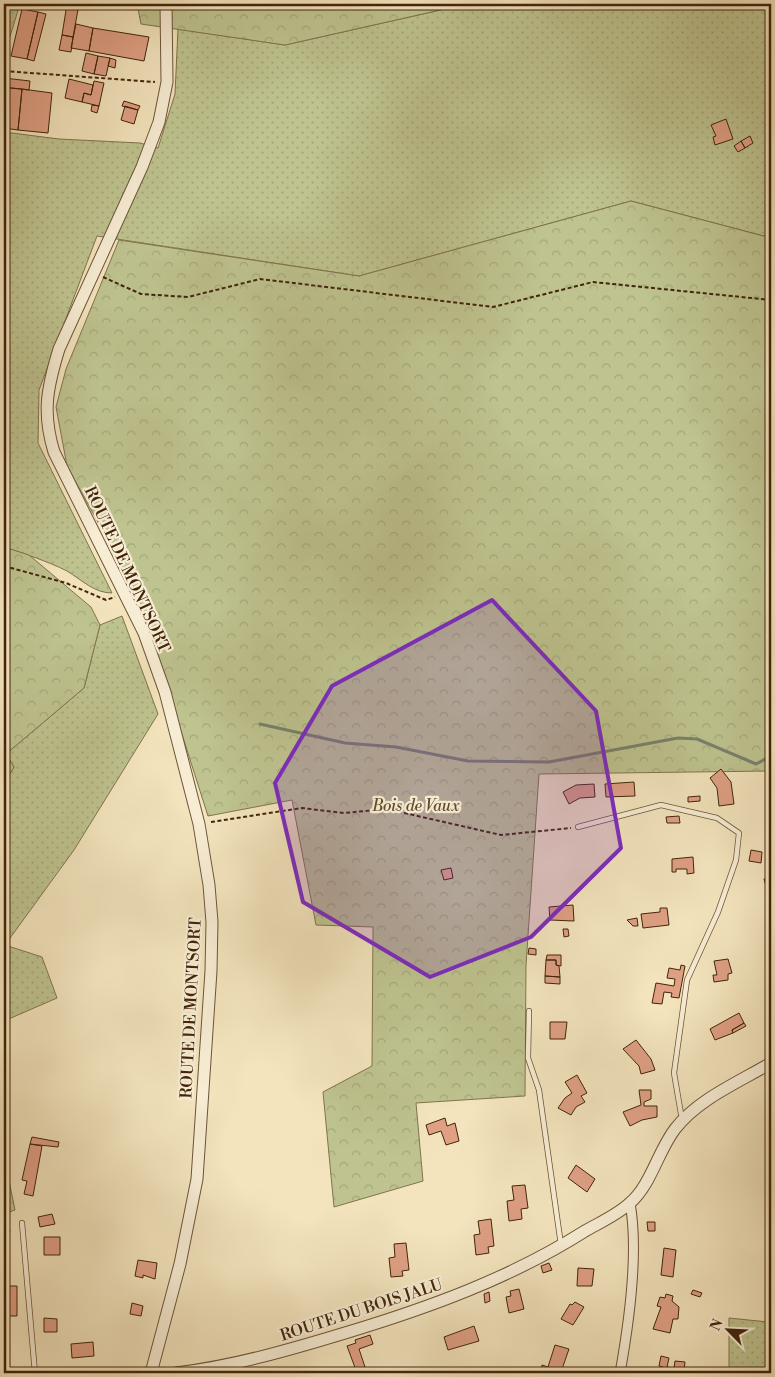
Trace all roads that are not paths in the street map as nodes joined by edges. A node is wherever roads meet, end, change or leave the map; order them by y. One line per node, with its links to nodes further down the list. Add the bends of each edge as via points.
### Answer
1 (166, 4): 10 (street, ROUTE DE MONTSORT, via 167,82 158,122 142,167 59,349 46,407 47,430 54,452 144,633 165,692 199,824 209,885 211,971 197,1179 180,1264)
2 (578, 827): 5 (lane, via 661,805 717,818 738,833 736,860 718,912 687,980 674,1073)
3 (529, 1011): 8 (lane, via 528,1058 539,1090)
4 (771, 1063): 5 (street, ROUTE DU BOIS JALU, via 717,1094)
5 (684, 1118): 6 (street, ROUTE DU BOIS JALU)
6 (630, 1203): 8 (street, ROUTE DU BOIS JALU); 12 (street, via 634,1224 628,1328)
7 (22, 1223): 9 (lane)
8 (561, 1246): 11 (street, ROUTE DU BOIS JALU, via 424,1309 277,1354 222,1367)
9 (35, 1373)
10 (151, 1373)
11 (176, 1373)
12 (620, 1373)

